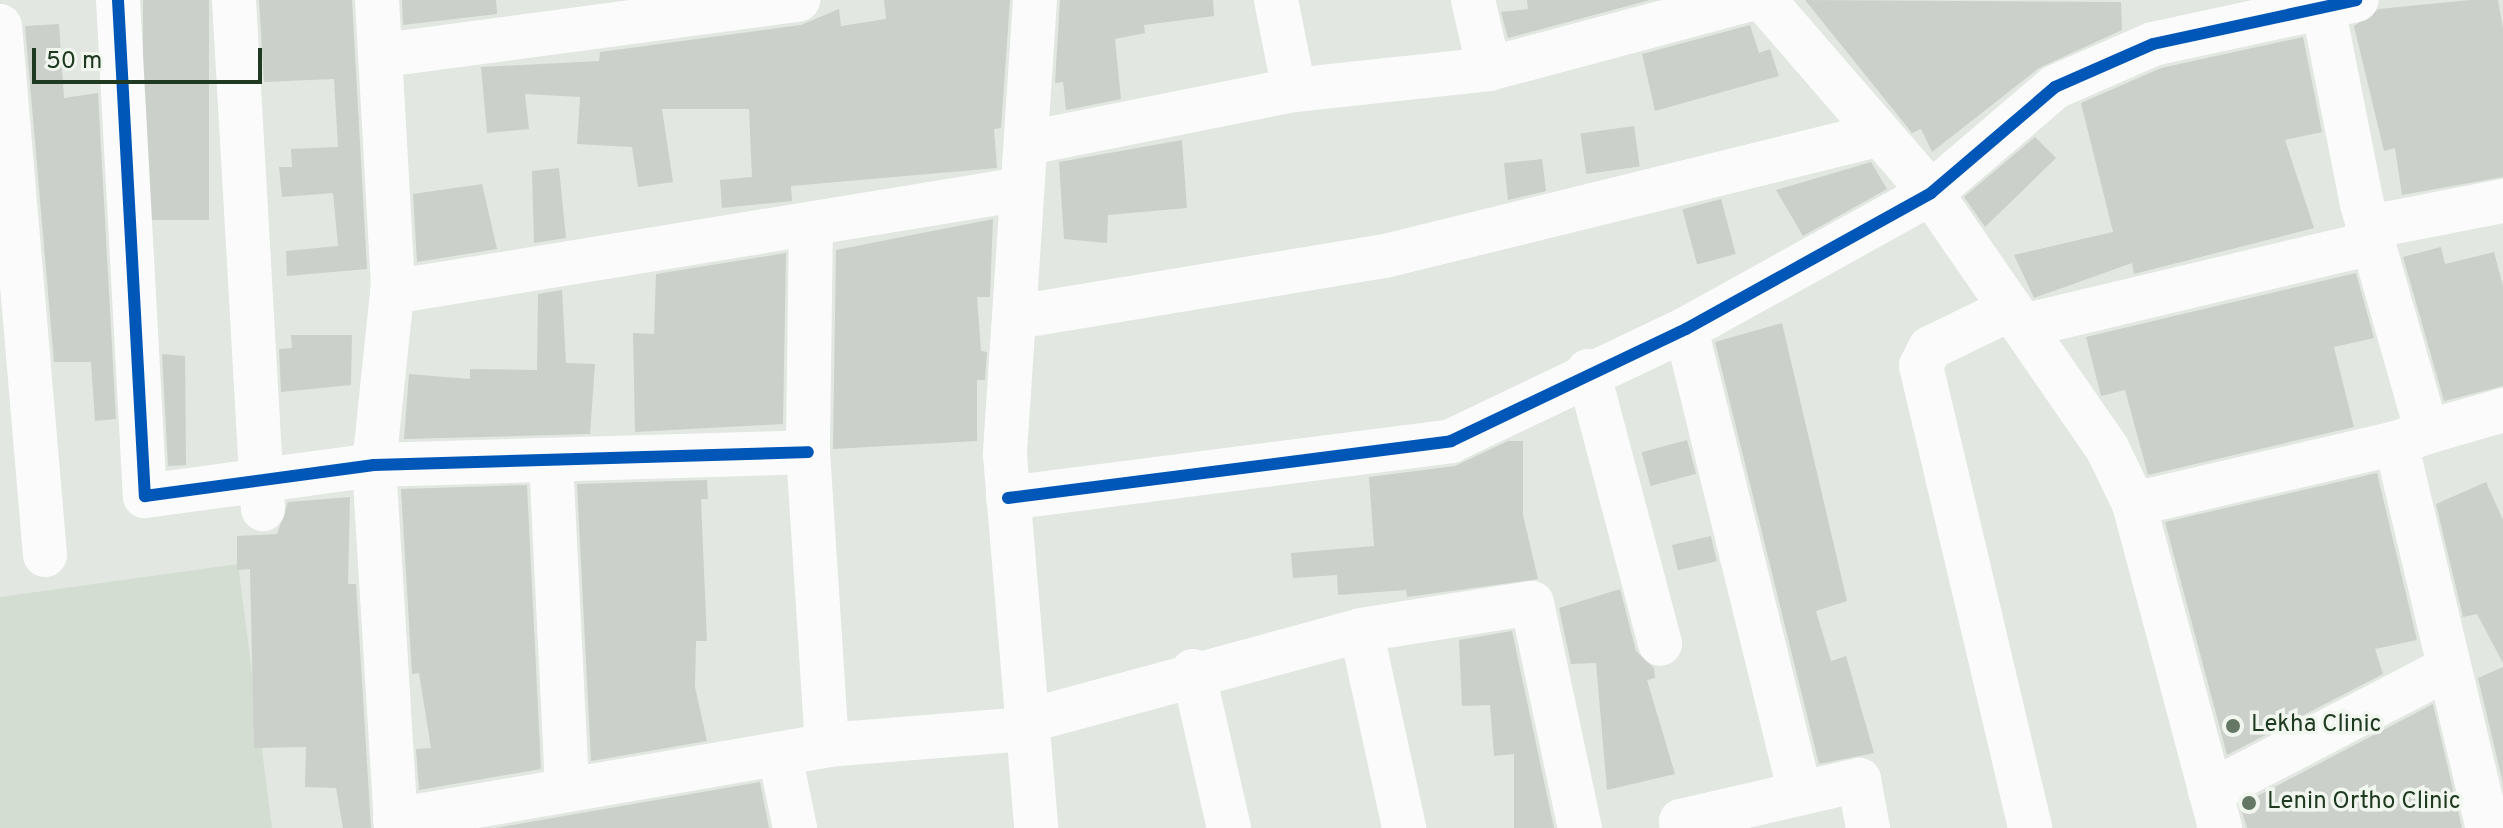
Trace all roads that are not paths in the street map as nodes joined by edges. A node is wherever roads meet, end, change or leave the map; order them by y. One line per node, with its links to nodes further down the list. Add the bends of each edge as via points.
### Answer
1 (118, 0): 32 (street, via 145,496)
2 (234, 0): 32 (street)
3 (377, 0): 12 (street)
4 (798, 0): 12 (street)
5 (1035, 0): 16 (street)
6 (1276, 0): 14 (street)
7 (1473, 0): 13 (street)
8 (1746, 0): 13 (street)
9 (1764, 0): 15 (street)
10 (2337, 3): 18 (street, via 2153,44 2055,87); 21 (street)
11 (0, 26): 35 (street)
12 (384, 55): 22 (street)
13 (1489, 69): 14 (street)
14 (1294, 90): 16 (street)
15 (1877, 135): 18 (street); 23 (street, via 1385,256)
16 (1028, 143): 17 (street)
17 (1022, 189): 20 (street); 23 (street)
18 (1931, 193): 24 (street); 25 (street)
19 (2503, 201): 21 (street)
20 (811, 225): 22 (street); 29 (street)
21 (2371, 235): 24 (street); 28 (street)
22 (392, 292): 31 (street)
23 (1016, 317): 33 (street)
24 (2016, 318): 34 (street, via 2108,450); 54 (street, via 1930,348 1921,366)
25 (1686, 329): 26 (street); 43 (street)
26 (1588, 371): 33 (street, via 1451,441); 37 (street)
27 (2503, 410): 28 (street)
28 (2412, 437): 34 (street); 38 (street)
29 (808, 452): 30 (street); 41 (street)
30 (551, 460): 31 (street); 44 (street)
31 (374, 465): 32 (street); 46 (street)
32 (262, 496)
33 (1008, 498): 40 (street)
34 (2134, 504): 45 (street)
35 (45, 555)
36 (1361, 630): 39 (street); 50 (street); 51 (street, via 1532,603)
37 (1660, 644)
38 (2448, 668): 45 (street); 55 (street)
39 (1193, 671): 40 (street); 49 (street)
40 (1028, 725): 41 (street); 48 (street)
41 (827, 745): 42 (street)
42 (780, 755): 44 (street); 47 (street)
43 (1795, 772)
44 (567, 789): 46 (street)
45 (2215, 810)
46 (395, 824)
47 (795, 828)
48 (1036, 828)
49 (1229, 828)
50 (1404, 828)
51 (1580, 828)
52 (1682, 828): 53 (street, via 1681,821 1859,780)
53 (1868, 828)
54 (2030, 828)
55 (2488, 828)

